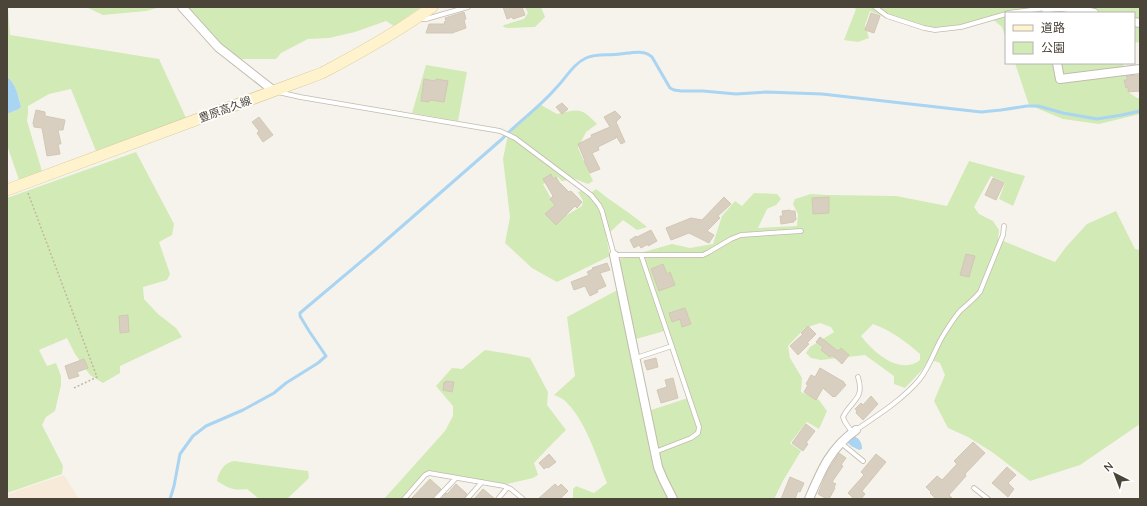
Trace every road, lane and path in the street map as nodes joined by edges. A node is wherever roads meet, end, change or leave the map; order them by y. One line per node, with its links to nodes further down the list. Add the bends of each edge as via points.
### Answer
1 (182, 7): 15 (street, via 218,47)
2 (432, 7): 10 (main road, 豊原高久線)
3 (468, 7): 10 (lane)
4 (875, 7): 9 (lane, via 887,16 935,30 961,27)
5 (1061, 7): 6 (street); 8 (street)
6 (1047, 11): 7 (lane)
7 (1027, 12)
8 (1090, 12)
9 (1005, 14)
10 (415, 20): 15 (main road, 豊原高久線, via 322,73)
11 (1057, 64): 14 (street, via 1060,79)
12 (1117, 64): 14 (street)
13 (1140, 69): 14 (street)
14 (1119, 72)
15 (274, 91): 16 (main road, 豊原高久線); 20 (lane, via 508,134 591,195 602,211)
16 (25, 184): 17 (main road, 豊原高久線); 25 (path, via 97,377)
17 (7, 190)
18 (1004, 226): 26 (lane, via 1003,235 980,292 951,322 920,379 888,408)
19 (801, 231): 21 (lane, via 741,235 703,255)
20 (614, 255): 21 (lane); 23 (street)
21 (641, 256): 22 (lane)
22 (672, 346): 23 (lane); 28 (lane, via 699,426 698,433 692,438)
23 (636, 358): 28 (street)
24 (858, 377): 26 (lane, via 860,393 843,417)
25 (74, 388)
26 (854, 431): 27 (street)
27 (841, 443): 29 (lane); 40 (street, via 827,461)
28 (655, 452): 39 (street, via 658,467)
29 (863, 461)
30 (456, 478): 31 (lane); 34 (lane, via 429,474); 35 (lane)
31 (482, 482): 32 (lane); 36 (lane)
32 (507, 488): 37 (lane); 38 (lane)
33 (974, 488): 41 (lane)
34 (404, 499)
35 (436, 499)
36 (466, 499)
37 (498, 499)
38 (523, 499)
39 (673, 499)
40 (809, 499)
41 (988, 499)

